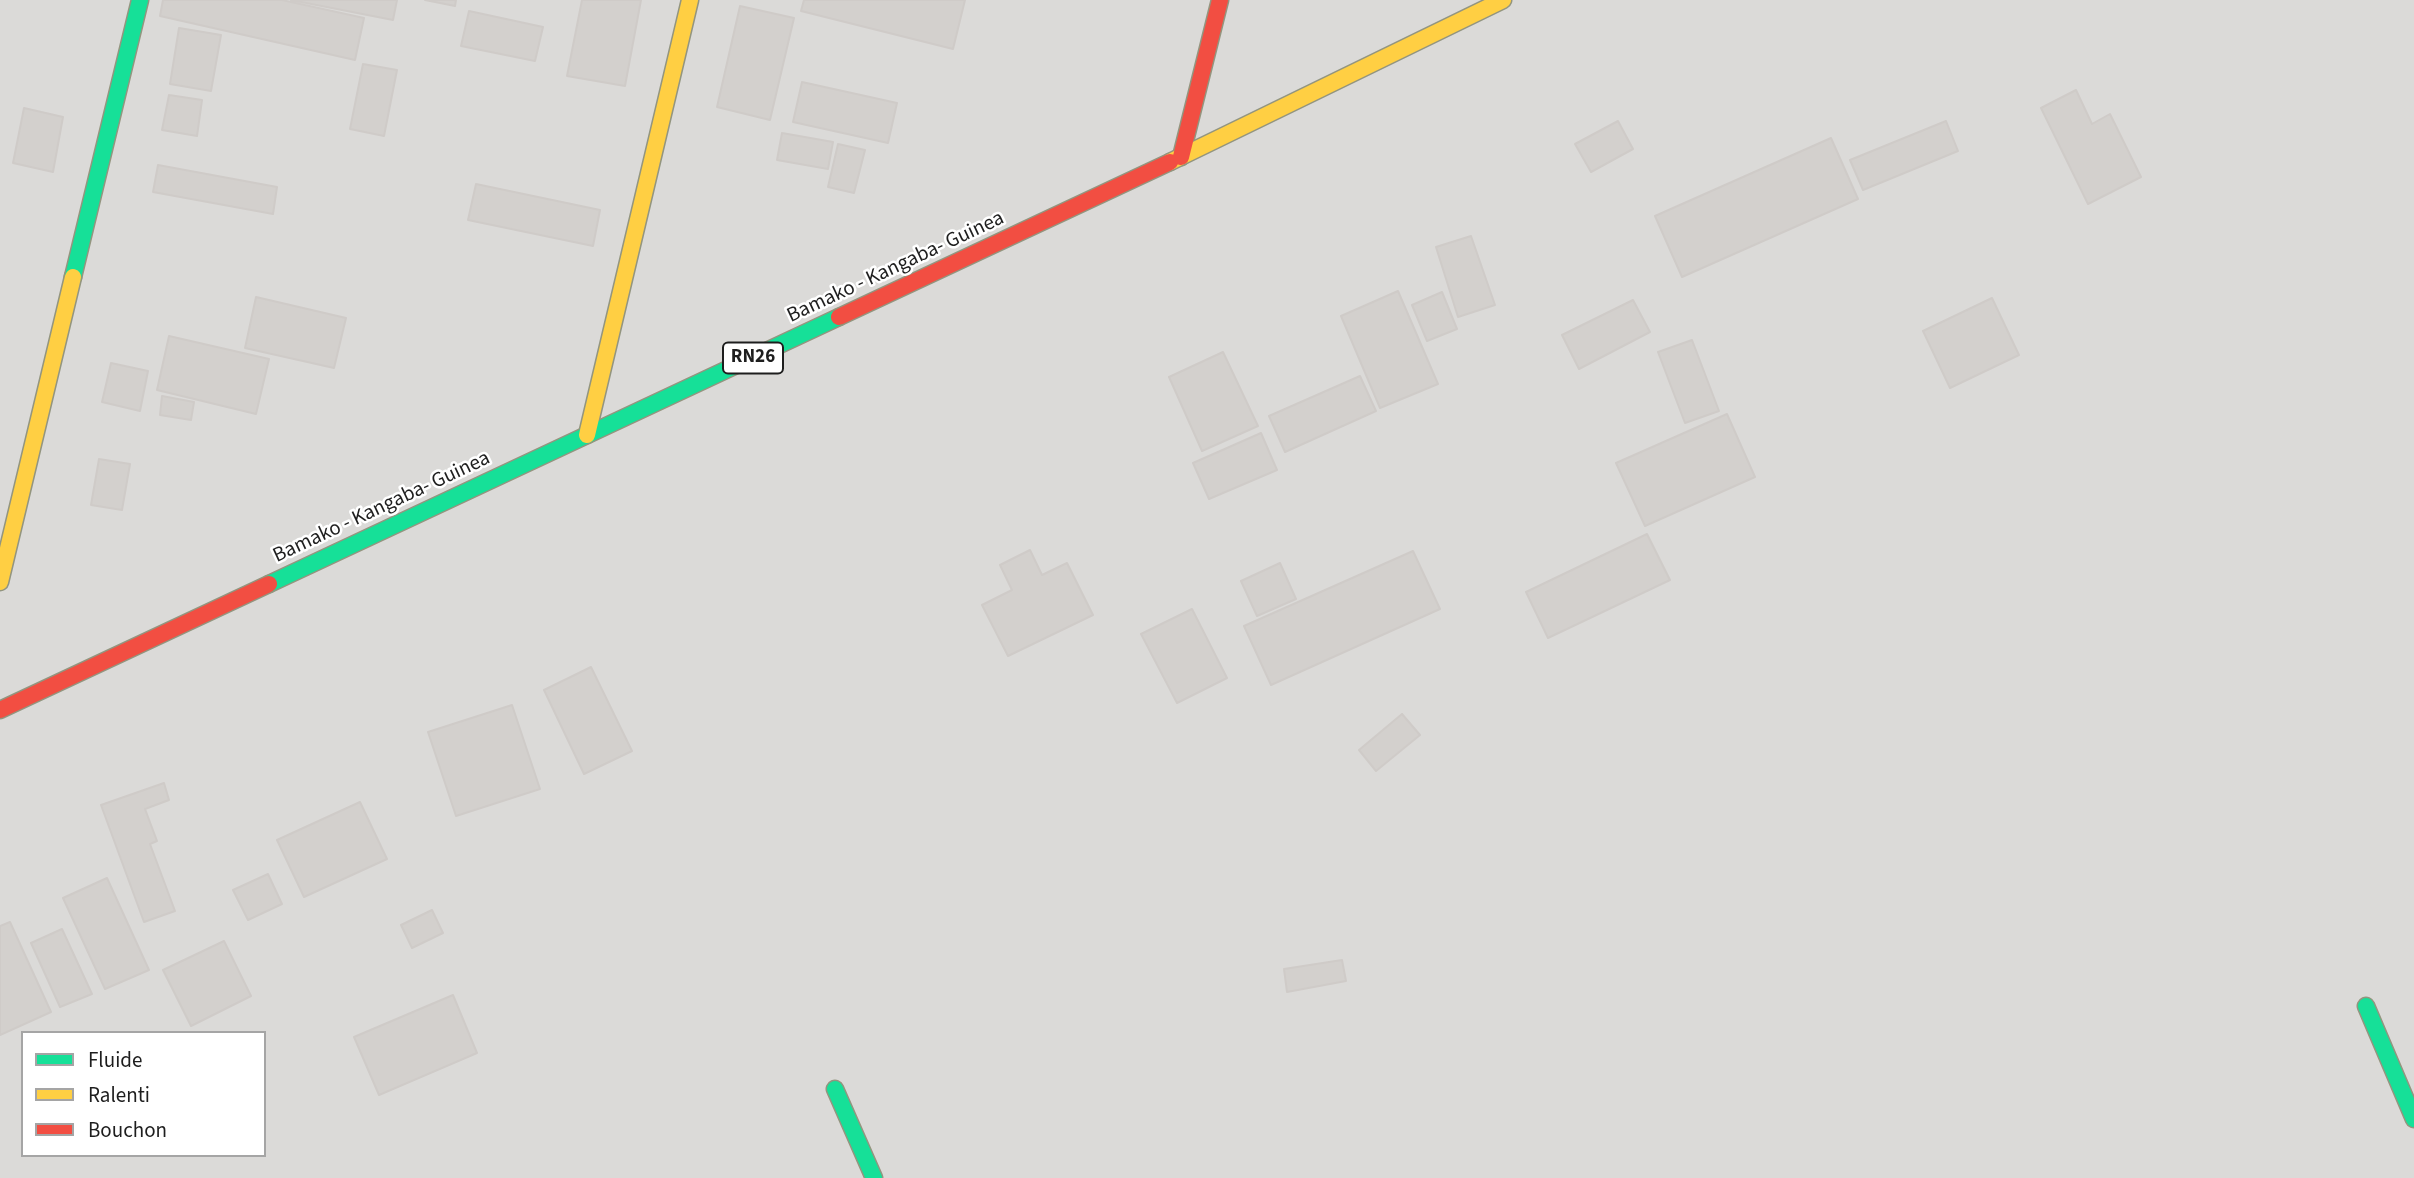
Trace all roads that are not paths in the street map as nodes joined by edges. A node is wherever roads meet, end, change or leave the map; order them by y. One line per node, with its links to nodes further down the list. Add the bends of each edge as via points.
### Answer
1 (140, 0): 7 (main road)
2 (690, 0): 6 (main road)
3 (1220, 0): 5 (main road)
4 (1503, 0): 5 (main road, Bamako - Kangaba- Guinea / RN26)
5 (1181, 158): 6 (main road, Bamako - Kangaba- Guinea / RN26)
6 (587, 435): 8 (main road, Bamako - Kangaba- Guinea / RN26)
7 (0, 582)
8 (0, 710)
9 (2366, 1006): 11 (main road)
10 (835, 1089): 12 (main road)
11 (2414, 1119)
12 (874, 1178)

